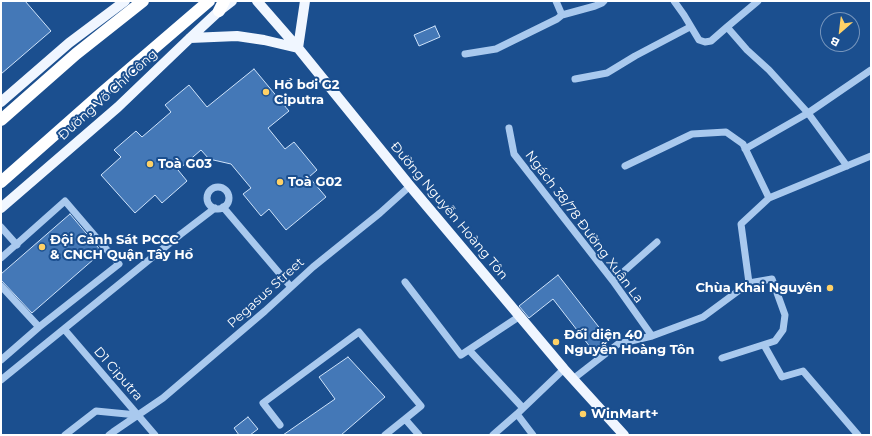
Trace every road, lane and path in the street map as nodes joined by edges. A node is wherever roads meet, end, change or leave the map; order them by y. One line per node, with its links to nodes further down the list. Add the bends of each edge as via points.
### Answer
1 (125, 1): 20 (main road, via 69,44)
2 (143, 1): 22 (highway, via 76,54)
3 (209, 1): 28 (highway, Đường Võ Chí Công)
4 (232, 1): 11 (main road, Đường Võ Chí Công)
5 (257, 1): 16 (main road, Đường Nguyễn Hoàng Tôn)
6 (305, 1): 16 (main road)
7 (556, 1): 12 (street)
8 (604, 1): 12 (street, via 595,6)
9 (674, 1): 13 (street)
10 (758, 1): 14 (street)
11 (221, 6): 15 (main road, Đường Võ Chí Công)
12 (562, 14): 17 (street, via 557,19 496,49)
13 (690, 27): 14 (street, via 699,40 705,42 711,41); 19 (street, via 607,74)
14 (727, 28): 21 (street)
15 (190, 38): 16 (main road, via 237,36); 32 (main road, Đường Võ Chí Công, via 118,107)
16 (298, 48): 29 (main road, Đường Nguyễn Hoàng Tôn)
17 (465, 54)
18 (871, 70): 21 (street)
19 (576, 79)
20 (1, 102)
21 (808, 113): 24 (street); 27 (street)
22 (1, 120)
23 (509, 128): 38 (street, Ngách 38/78 Đường Xuân La, via 514,154)
24 (745, 148): 26 (street, via 726,132 692,134); 30 (street)
25 (871, 156): 27 (street)
26 (625, 166)
27 (847, 166): 30 (street)
28 (1, 182)
29 (410, 186): 42 (street, Pegasus Street); 43 (main road, Đường Nguyễn Hoàng Tôn)
30 (769, 198): 40 (street, via 741,224)
31 (223, 207): 33 (street); 33 (street, via 228,202 228,195 225,190 218,187 212,189 208,195 208,202); 42 (street)
32 (1, 208)
33 (215, 208): 45 (street)
34 (1, 227): 36 (street)
35 (657, 242): 38 (street)
36 (17, 245): 37 (street); 44 (street, via 66,201 120,264)
37 (1, 258)
38 (613, 281): 46 (street, Ngách 38/78 Đường Xuân La)
39 (405, 282): 48 (street, via 461,355)
40 (749, 283): 46 (street, via 702,317); 47 (street, via 772,279 785,315 783,330 775,341)
41 (1, 286): 44 (street)
42 (291, 287): 56 (street, Pegasus Street, via 163,398)
43 (520, 316): 48 (street); 51 (main road, Đường Nguyễn Hoàng Tôn)
44 (39, 327): 50 (street)
45 (64, 329): 53 (street); 56 (street, D1 Ciputra)
46 (652, 336): 52 (street, via 618,344)
47 (764, 345): 49 (street); 67 (street, via 782,377 803,371)
48 (469, 350): 54 (street)
49 (722, 358)
50 (1, 359)
51 (564, 369): 52 (main road, Đường Nguyễn Hoàng Tôn); 54 (street)
52 (573, 379): 66 (main road, Đường Nguyễn Hoàng Tôn)
53 (1, 380)
54 (523, 408): 55 (street)
55 (517, 414): 64 (street); 65 (street)
56 (138, 415): 59 (street, via 96,411); 60 (street, Pegasus Street); 61 (street, D1 Ciputra)
57 (405, 419): 58 (street, via 421,406 359,332 263,403); 62 (street); 63 (street)
58 (280, 425)
59 (65, 435)
60 (109, 435)
61 (155, 435)
62 (385, 435)
63 (419, 435)
64 (493, 435)
65 (533, 435)
66 (624, 435)
67 (858, 435)

